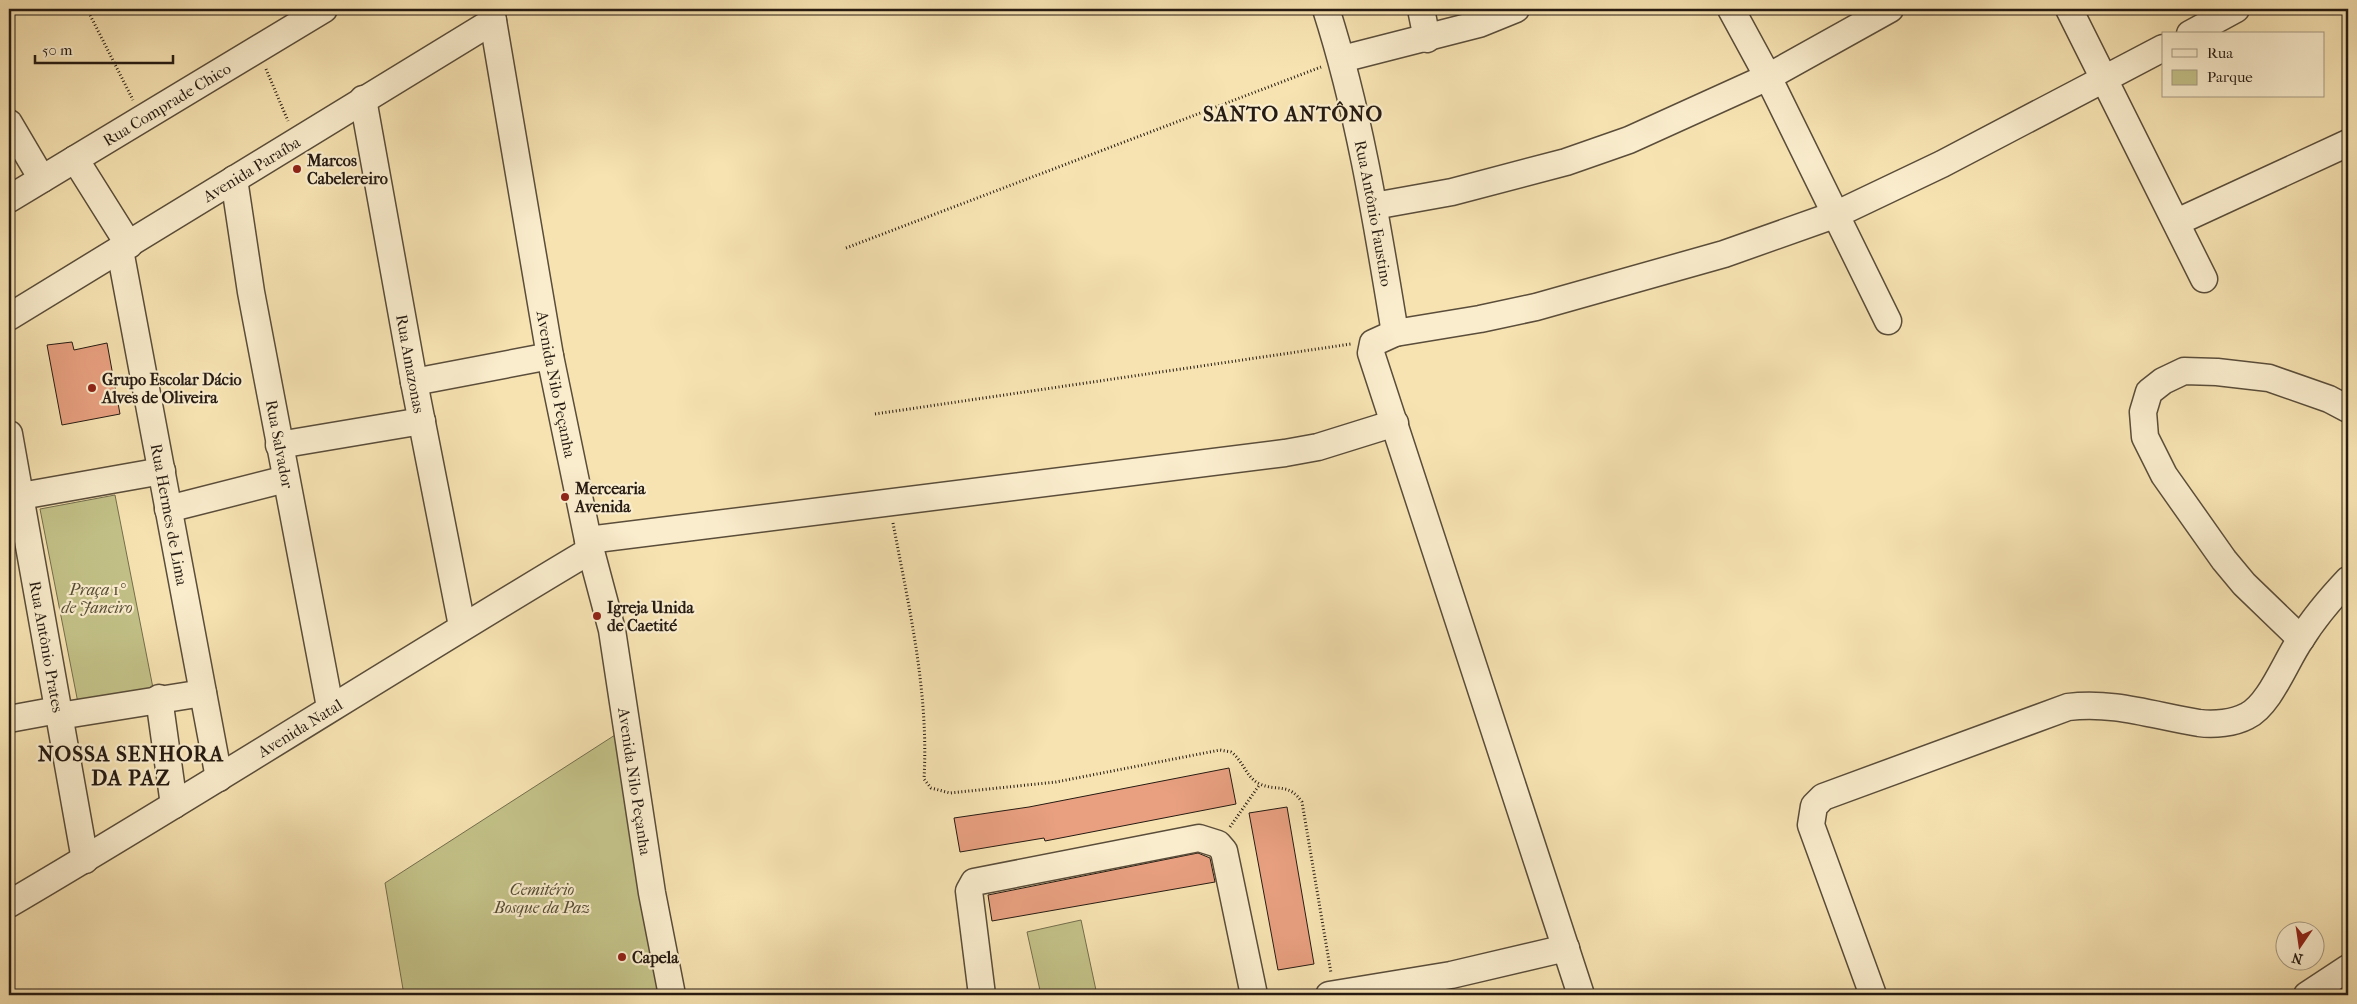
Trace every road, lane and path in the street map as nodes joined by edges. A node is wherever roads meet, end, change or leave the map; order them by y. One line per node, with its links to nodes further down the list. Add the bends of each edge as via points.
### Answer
1 (87, 9): 19 (path)
2 (324, 9): 14 (street, Rua Comprade Chico)
3 (1326, 9): 15 (street, Rua Antônio Faustino)
4 (1421, 9): 12 (street)
5 (1516, 9): 12 (street, via 1479,24)
6 (1731, 9): 16 (street)
7 (1890, 9): 16 (street)
8 (2069, 9): 17 (street)
9 (2236, 9): 11 (street)
10 (492, 15): 18 (street, Avenida Paraíba); 36 (street, Avenida Nilo Peçanha)
11 (2194, 32)
12 (1427, 38): 15 (street)
13 (2162, 49): 17 (street)
14 (258, 50): 19 (street, Rua Comprade Chico); 21 (path)
15 (1342, 59): 27 (street, Rua Antônio Faustino); 31 (path)
16 (1768, 78): 27 (street, via 1628,140 1566,162 1452,192); 28 (street)
17 (2106, 79): 28 (street); 29 (street)
18 (363, 99): 21 (street, Avenida Paraíba); 37 (street, Rua Amazonas)
19 (143, 118): 23 (street, Rua Comprade Chico)
20 (9, 123): 24 (street)
21 (297, 140): 25 (street, Avenida Paraíba)
22 (2348, 143): 29 (street)
23 (75, 159): 24 (street, Rua Comprade Chico); 30 (street)
24 (42, 179): 26 (street, Rua Comprade Chico)
25 (234, 179): 30 (street, Avenida Paraíba); 43 (street, Rua Salvador)
26 (9, 199)
27 (1374, 206): 35 (street, Rua Antônio Faustino)
28 (1837, 214): 34 (street); 35 (street, via 1724,254 1536,307)
29 (2177, 222): 32 (street)
30 (124, 247): 33 (street, Avenida Paraíba); 44 (street, Rua Hermes de Lima)
31 (846, 248)
32 (2204, 279)
33 (9, 318)
34 (1888, 321)
35 (1386, 337): 39 (path); 41 (street, Rua Antônio Faustino, via 1372,345 1372,353)
36 (550, 356): 37 (street); 49 (street, Avenida Nilo Peçanha)
37 (414, 382): 40 (street, Rua Amazonas)
38 (2348, 409): 52 (street, via 2330,399 2269,378 2184,371 2149,392 2143,412 2145,437 2164,475 2244,584)
39 (875, 414)
40 (422, 421): 43 (street); 51 (street, Rua Amazonas)
41 (1395, 423): 47 (street, via 1318,447 1285,453); 64 (street, Rua Antônio Faustino)
42 (9, 434): 46 (street, Rua Antônio Prates)
43 (279, 445): 45 (street, Rua Salvador)
44 (162, 471): 46 (street); 48 (street, Rua Hermes de Lima)
45 (286, 479): 48 (street); 55 (street, Rua Salvador)
46 (21, 496): 56 (street, Rua Antônio Prates)
47 (890, 503): 49 (street); 59 (path, via 917,651 923,702 924,779 931,788 950,793 1056,782 1223,750 1236,755 1247,773)
48 (168, 508): 53 (street, Rua Hermes de Lima)
49 (589, 545): 51 (street, Avenida Natal); 67 (street, Avenida Nilo Peçanha, via 612,630 652,893)
50 (2348, 580): 52 (street)
51 (462, 626): 55 (street, Avenida Natal)
52 (2301, 638): 72 (street, via 2265,700 2248,716 2226,722 2201,723 2110,705 2068,707 1823,796 1814,806 1811,825)
53 (202, 693): 54 (street); 58 (street, Rua Hermes de Lima)
54 (159, 698): 56 (street); 60 (street)
55 (330, 707): 58 (street, Avenida Natal)
56 (59, 713): 57 (street); 62 (street, Rua Antônio Prates)
57 (9, 720)
58 (219, 778): 60 (street, Avenida Natal)
59 (1260, 784): 61 (path); 70 (path, via 1289,789 1302,802)
60 (174, 805): 62 (street, Avenida Natal)
61 (1218, 844): 68 (street, via 1199,838 974,882 969,891); 69 (street, via 1224,851)
62 (85, 860): 63 (street, Avenida Natal)
63 (9, 904)
64 (1566, 948): 66 (street); 71 (street, Rua Antônio Faustino)
65 (2348, 968): 73 (street)
66 (1453, 985): 70 (street)
67 (672, 995)
68 (982, 995)
69 (1254, 995)
70 (1331, 995)
71 (1581, 995)
72 (1873, 995)
73 (2306, 995)

